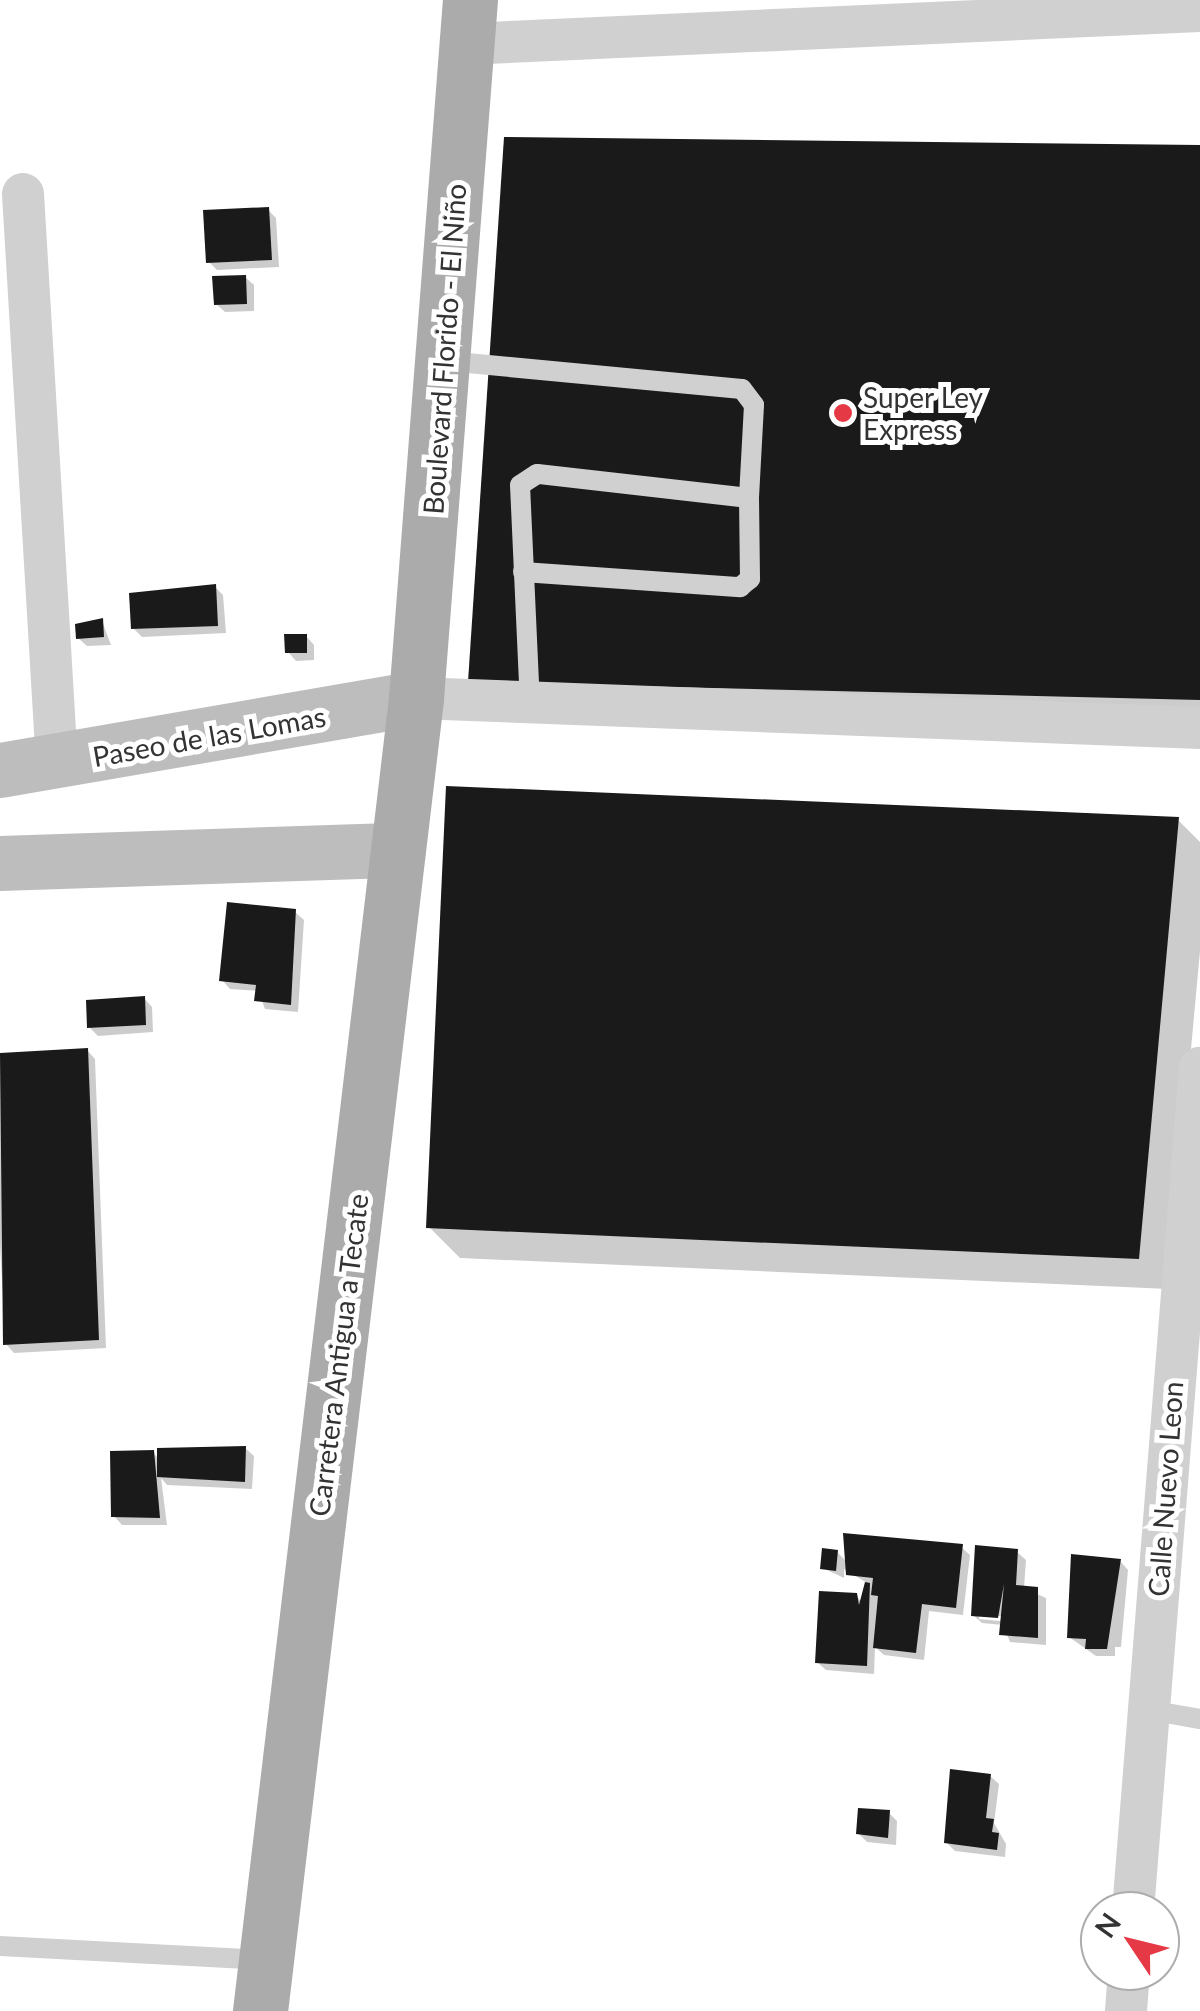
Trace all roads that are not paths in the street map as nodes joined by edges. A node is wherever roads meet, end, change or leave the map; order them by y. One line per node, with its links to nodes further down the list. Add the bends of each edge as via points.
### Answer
1 (1200, 11): 2 (street)
2 (467, 22): 4 (main road, Boulevard Florido - El Niño)
3 (23, 194): 10 (street)
4 (446, 361): 5 (lane, via 742,389 754,404); 7 (main road, Boulevard Florido - El Niño)
5 (750, 498): 6 (lane, via 750,579 740,587); 6 (lane, via 538,474 520,484)
6 (523, 572): 8 (lane)
7 (416, 698): 8 (street); 10 (main road, Paseo de las Lomas); 12 (main road, Carretera Antigua a Tecate)
8 (530, 705): 9 (street)
9 (1200, 728)
10 (57, 764): 11 (main road, Paseo de las Lomas)
11 (0, 770)
12 (398, 850): 13 (main road); 20 (main road, Carretera Antigua a Tecate)
13 (0, 862)
14 (1200, 1068): 15 (street, Calle Nuevo Leon)
15 (1186, 1412): 16 (street, Calle Nuevo Leon)
16 (1148, 1710): 17 (lane); 18 (street, Calle Nuevo Leon)
17 (1200, 1719)
18 (1134, 1891)
19 (0, 1946): 20 (lane)
20 (263, 1986)

